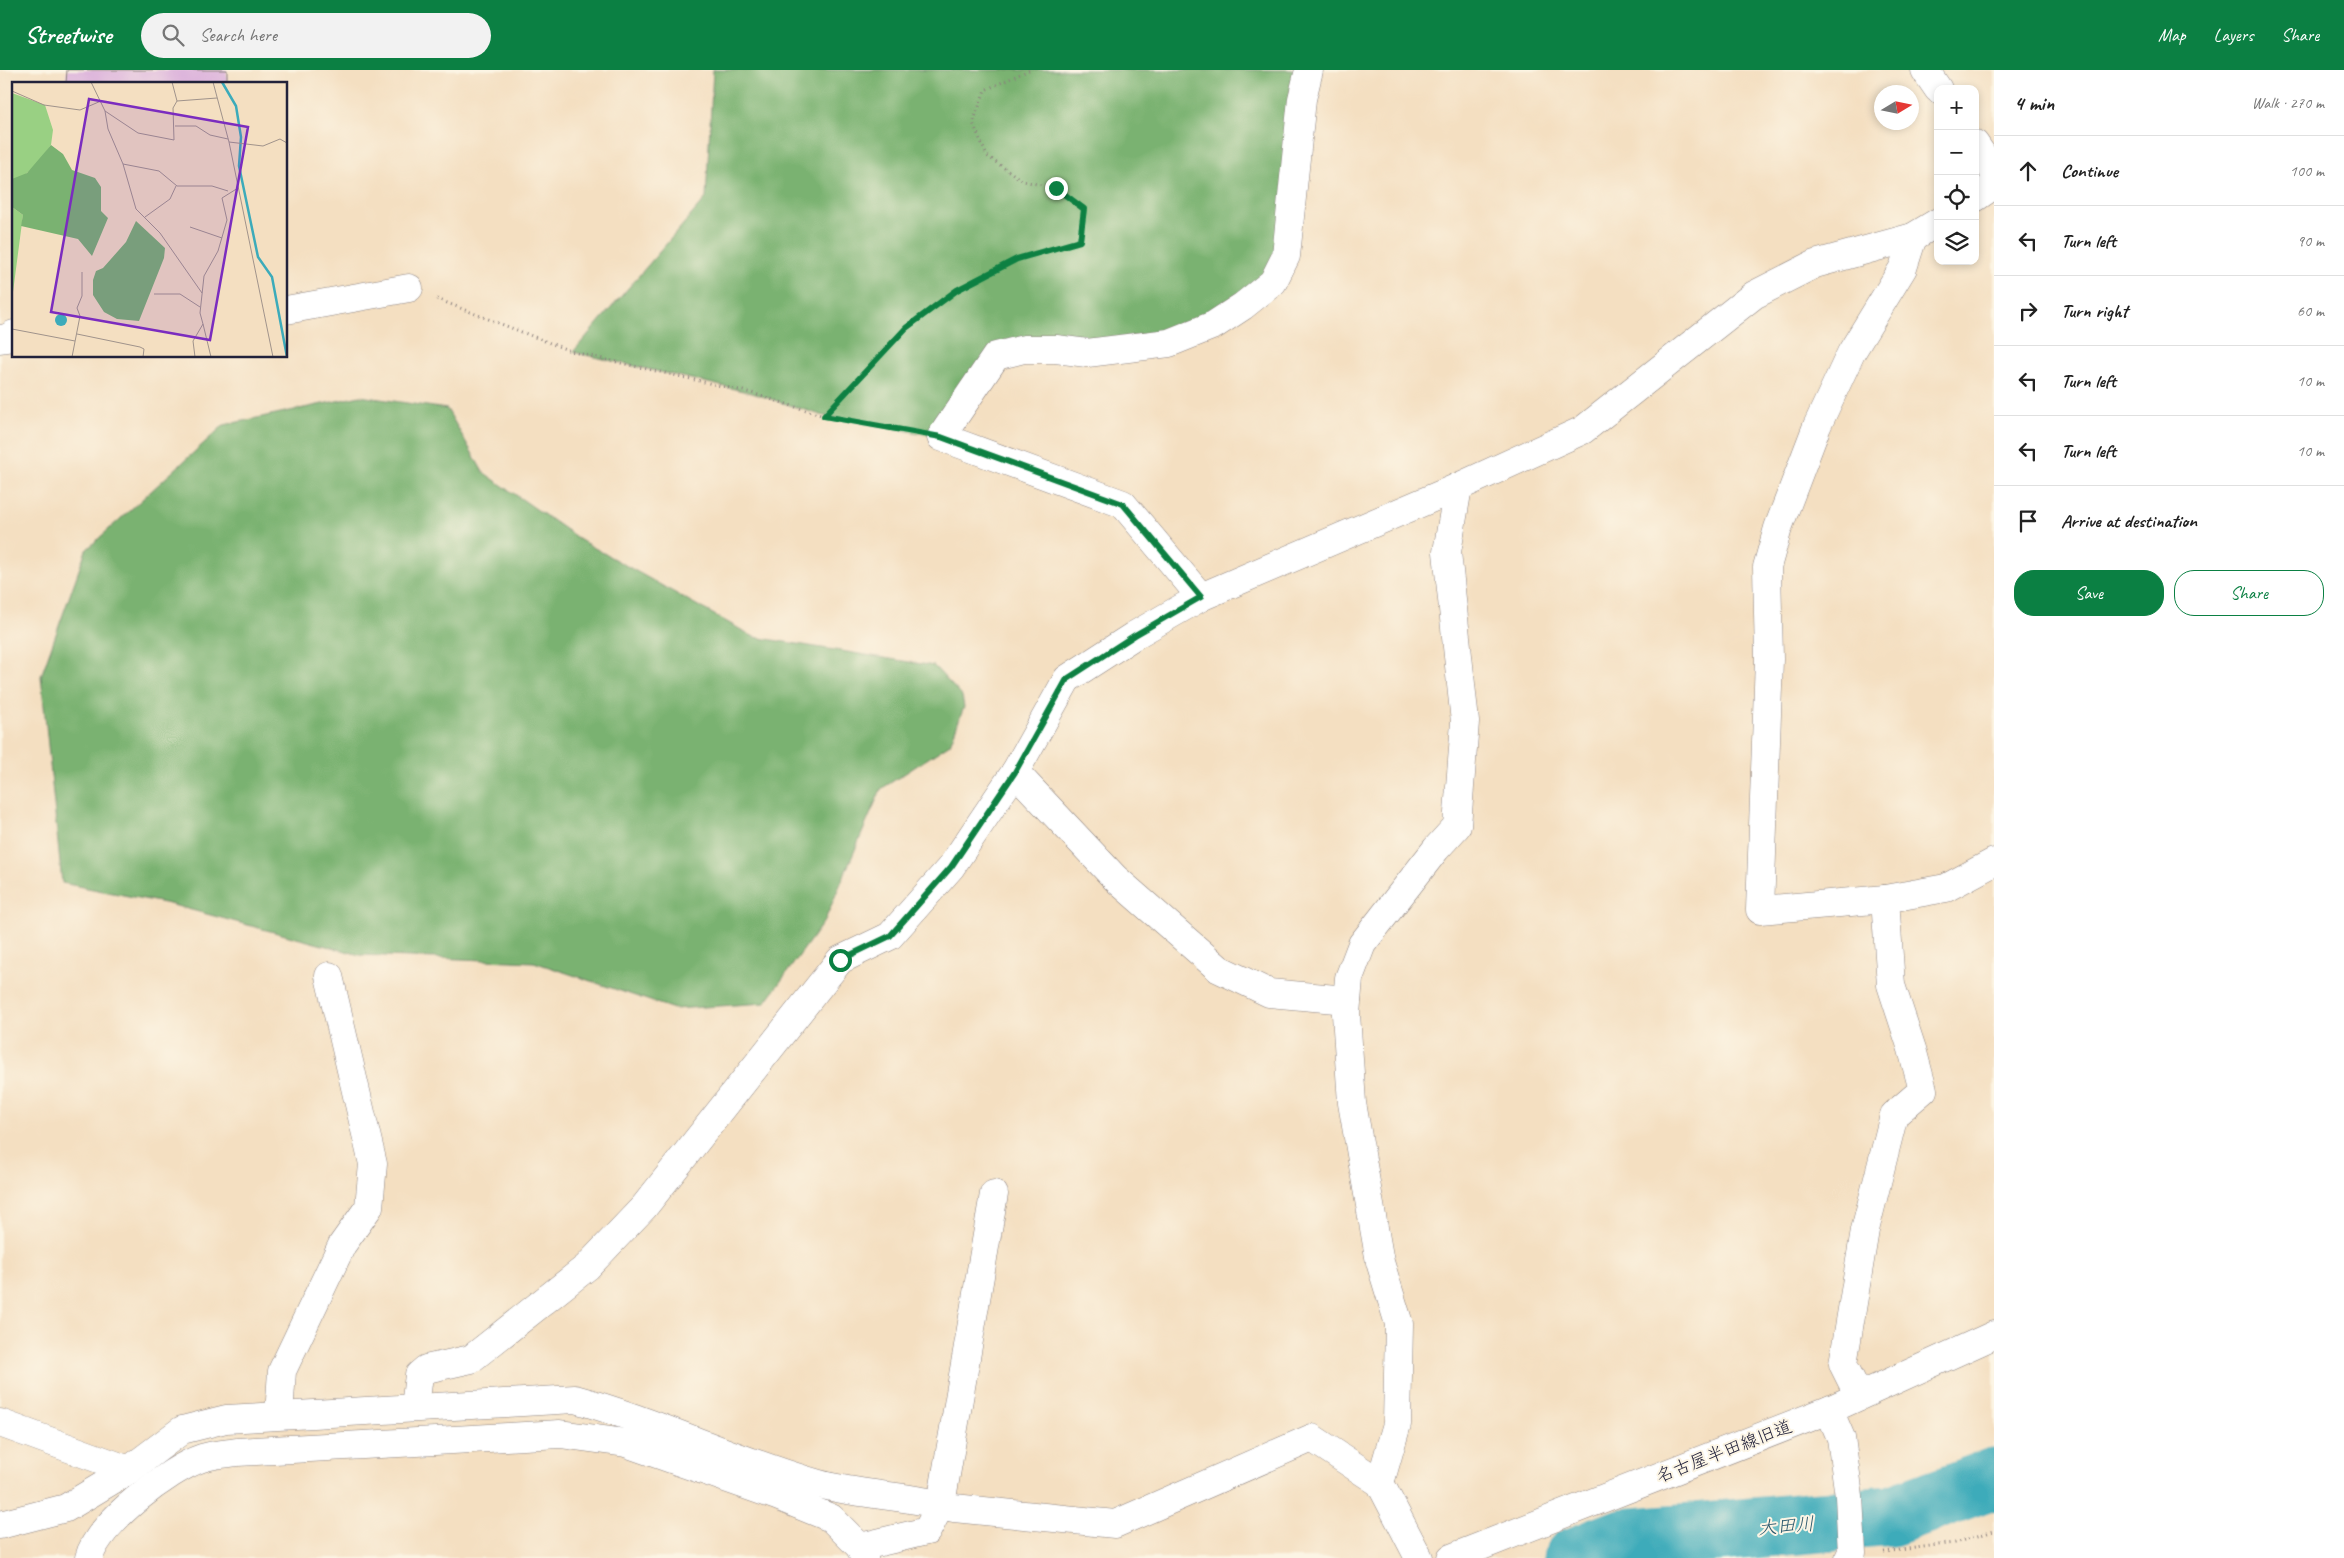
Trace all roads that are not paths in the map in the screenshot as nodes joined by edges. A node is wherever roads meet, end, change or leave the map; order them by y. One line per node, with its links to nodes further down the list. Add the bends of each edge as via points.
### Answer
1 (1309, 70): 15 (street, via 1302,99 1286,256 1273,282 1214,325 1169,342 1087,353 1024,349 996,356 941,437 1123,504)
2 (1925, 70): 3 (street)
3 (1935, 85)
4 (1979, 150): 5 (street)
5 (1994, 172)
6 (1994, 185): 7 (street)
7 (1979, 195)
8 (1934, 224): 9 (street)
9 (1913, 237): 14 (street, via 1814,264 1754,295 1583,430); 18 (street, via 1903,268 1851,353 1817,426 1778,528 1767,567 1769,659 1760,910)
10 (409, 288): 11 (street)
11 (288, 310)
12 (12, 335): 13 (street)
13 (0, 338)
14 (1458, 487): 15 (street); 20 (street, via 1447,552 1465,722 1457,826 1362,944 1349,978)
15 (1201, 597): 16 (street, via 1067,679)
16 (1015, 772): 20 (street, via 1115,878 1219,969 1269,993); 24 (street, via 951,867 890,936 840,960 644,1207 587,1267 471,1359 426,1369 419,1375)
17 (1994, 862): 18 (street, via 1946,888)
18 (1885, 899): 23 (street, via 1891,985 1923,1090 1894,1115 1865,1230 1843,1364)
19 (329, 976): 26 (street, via 373,1164 369,1207 342,1245 282,1371)
20 (1347, 1000): 29 (street, via 1352,1103 1380,1262 1399,1324 1397,1424)
21 (994, 1194): 30 (street)
22 (1994, 1335): 23 (street, 名古屋半田線旧道)
23 (1859, 1396): 25 (street, 名古屋半田線旧道)
24 (415, 1407): 26 (street); 30 (street, via 575,1399 609,1408 760,1466 820,1484)
25 (1829, 1410): 33 (street, via 1841,1438 1849,1496); 36 (street, 名古屋半田線旧道)
26 (279, 1416): 28 (street, via 226,1419 182,1430)
27 (0, 1423): 28 (street)
28 (129, 1470): 31 (street, via 66,1508)
29 (1380, 1483): 30 (street, via 1312,1438 1115,1524); 35 (street)
30 (941, 1504): 32 (street, via 926,1530)
31 (0, 1525)
32 (862, 1553): 34 (street, via 831,1518 777,1496 626,1443 560,1434 237,1452 204,1457 159,1480 103,1531 91,1548)
33 (1851, 1556)
34 (89, 1558)
35 (1419, 1558)
36 (1451, 1558)

